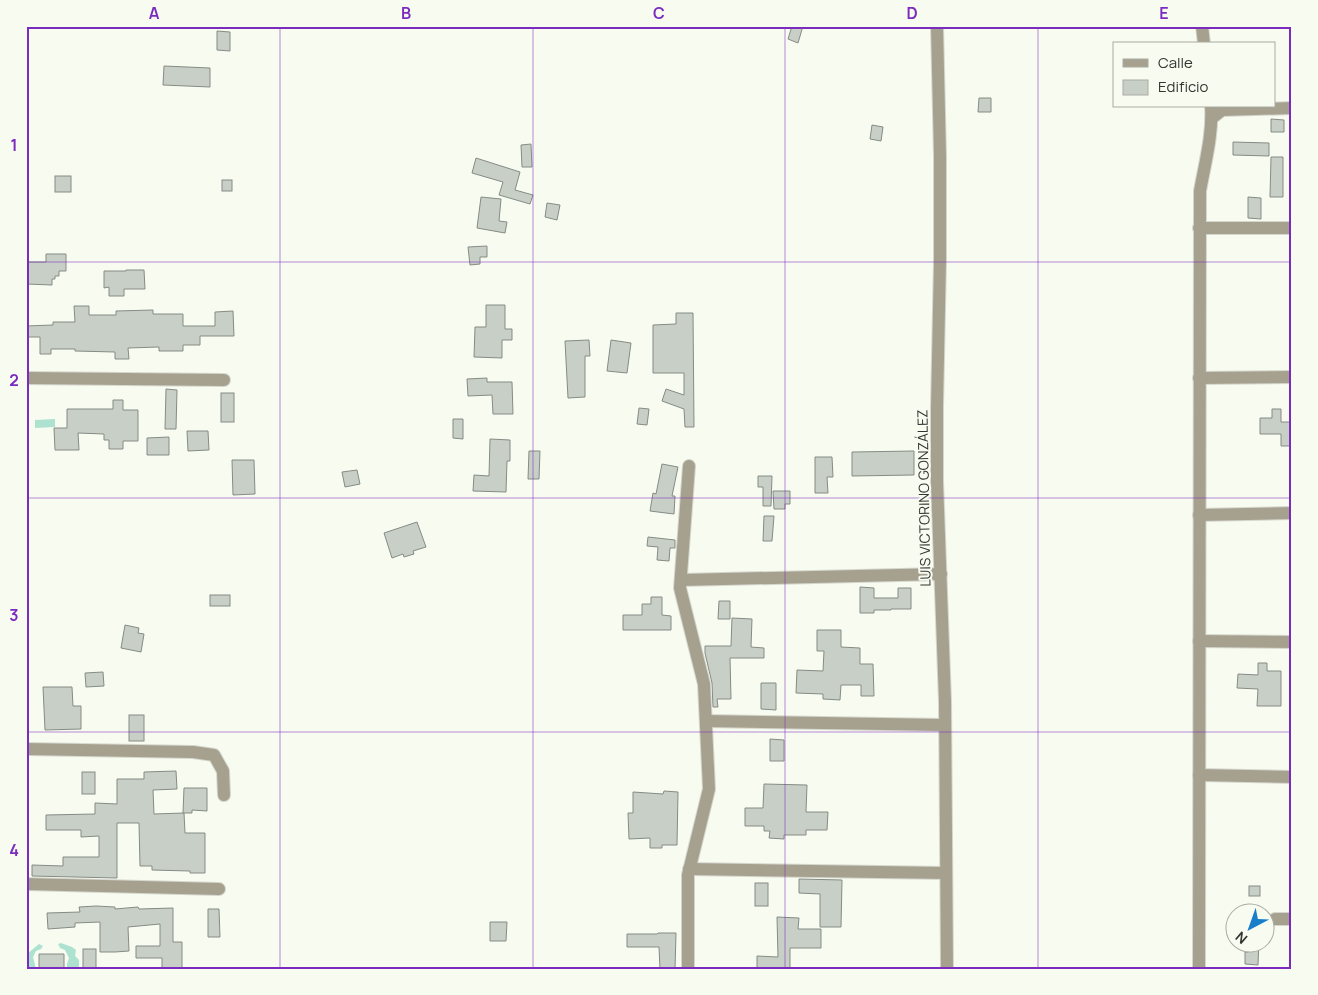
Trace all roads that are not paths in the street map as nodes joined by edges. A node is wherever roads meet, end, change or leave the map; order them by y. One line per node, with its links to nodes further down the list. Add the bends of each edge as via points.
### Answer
1 (937, 26): 15 (street, LUIS VICTORINO GONZÁLEZ, via 940,250 937,481)
2 (1202, 26): 3 (street)
3 (1204, 42)
4 (1292, 108): 5 (street)
5 (1211, 112): 6 (street, via 1200,191)
6 (1199, 228): 7 (street); 10 (street)
7 (1292, 228)
8 (1292, 377): 10 (street)
9 (26, 378): 11 (street)
10 (1199, 378): 14 (street)
11 (224, 380)
12 (689, 466): 16 (street)
13 (1292, 513): 14 (street)
14 (1199, 515): 17 (street)
15 (941, 574): 16 (street); 20 (street, LUIS VICTORINO GONZÁLEZ)
16 (681, 580): 19 (street, via 680,588 704,684)
17 (1199, 641): 18 (street); 22 (street)
18 (1292, 642)
19 (706, 721): 20 (street); 25 (street, via 709,789)
20 (945, 725): 26 (street, LUIS VICTORINO GONZÁLEZ)
21 (26, 748): 24 (street, via 214,755 223,771)
22 (1199, 775): 23 (street); 33 (street)
23 (1292, 777)
24 (224, 795)
25 (689, 869): 26 (street); 31 (street)
26 (946, 873): 32 (street, LUIS VICTORINO GONZÁLEZ)
27 (26, 884): 28 (street)
28 (218, 888)
29 (1276, 919): 30 (street)
30 (1292, 919)
31 (688, 969)
32 (947, 969)
33 (1198, 969)

